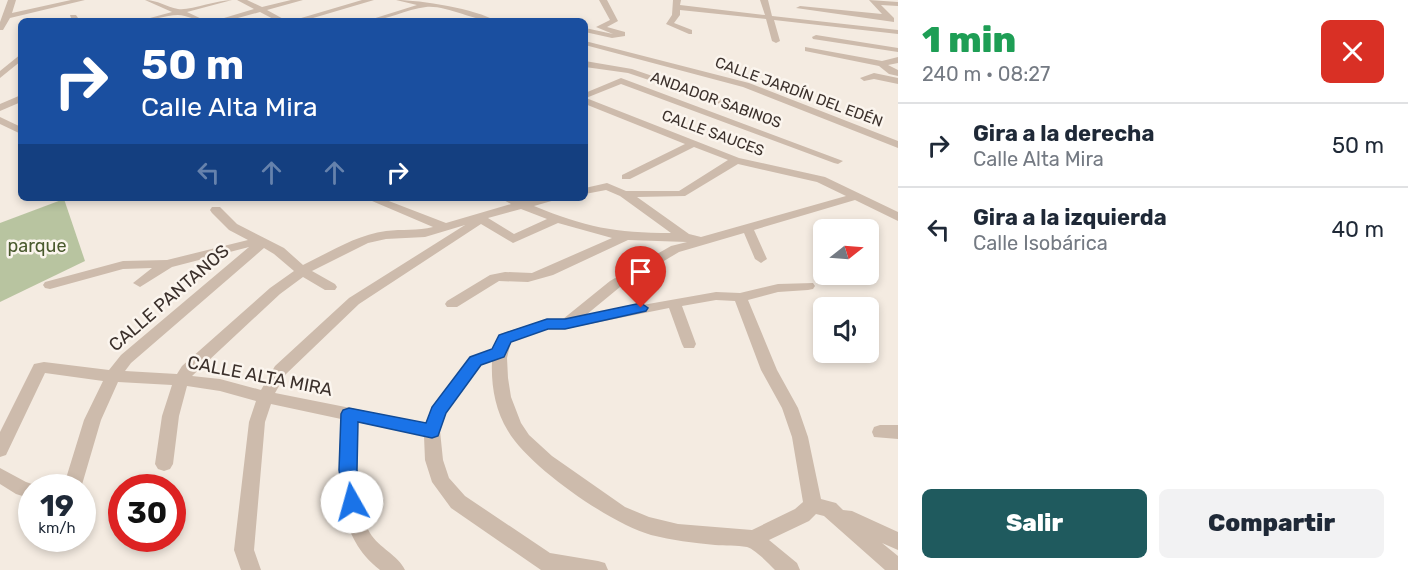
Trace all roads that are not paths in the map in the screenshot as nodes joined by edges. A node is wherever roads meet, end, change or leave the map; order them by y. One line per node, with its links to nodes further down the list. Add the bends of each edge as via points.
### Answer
1 (12, 0): 21 (street)
2 (81, 0): 21 (street)
3 (149, 0): 19 (street)
4 (228, 0): 19 (street)
5 (241, 0): 17 (street)
6 (299, 0): 17 (street)
7 (370, 0): 27 (street)
8 (399, 0): 15 (street)
9 (448, 0): 15 (street)
10 (603, 0): 35 (street, via 614,21 600,26 622,34)
11 (764, 0): 31 (street)
12 (874, 1): 14 (street); 22 (street)
13 (677, 4): 18 (street); 38 (street, via 670,24)
14 (898, 4)
15 (429, 5): 20 (street); 28 (street)
16 (800, 8): 22 (street)
17 (258, 9): 25 (street); 26 (street)
18 (724, 9): 31 (street); 32 (street)
19 (182, 12): 23 (street); 24 (street)
20 (468, 15): 29 (street); 30 (street)
21 (7, 16): 34 (street)
22 (888, 17): 33 (street)
23 (156, 18)
24 (195, 18)
25 (228, 18)
26 (277, 18)
27 (306, 18)
28 (381, 18)
29 (458, 18)
30 (480, 18)
31 (770, 19): 36 (street); 39 (street)
32 (724, 22)
33 (898, 24)
34 (0, 28)
35 (588, 31)
36 (898, 32)
37 (816, 37): 43 (street)
38 (698, 38)
39 (776, 41)
40 (588, 44): 41 (street, CALLE JARDÍN DEL EDÉN)
41 (607, 48): 45 (street); 62 (street, CALLE JARDÍN DEL EDÉN, via 746,85)
42 (808, 49): 48 (street)
43 (898, 50)
44 (18, 60): 50 (street)
45 (588, 60)
46 (898, 60): 48 (street)
47 (588, 63): 58 (street, ANDADOR SABINOS, via 629,70)
48 (882, 64): 49 (street)
49 (898, 73)
50 (0, 75)
51 (864, 78): 52 (street)
52 (898, 81)
53 (0, 93): 55 (street)
54 (588, 98): 64 (street, ANDADOR SABINOS, via 621,81)
55 (18, 100): 57 (street)
56 (588, 100): 61 (street, CALLE SAUCES)
57 (0, 108)
58 (747, 110)
59 (0, 120): 60 (street)
60 (18, 129)
61 (694, 143): 63 (street, CALLE SAUCES); 65 (street)
62 (897, 144)
63 (736, 160): 67 (street, via 681,194); 68 (street, CALLE SAUCES, via 821,179)
64 (838, 161)
65 (626, 177)
66 (588, 190): 67 (street, via 607,186)
67 (624, 194): 79 (street)
68 (857, 196): 74 (street, CALLE SAUCES); 78 (street)
69 (379, 201): 77 (street)
70 (514, 201): 72 (street)
71 (536, 201): 72 (street)
72 (521, 204): 75 (street); 76 (street)
73 (216, 210): 82 (street, via 233,227)
74 (898, 216)
75 (560, 218): 76 (street, via 513,239); 80 (street)
76 (480, 220): 77 (street); 98 (street, via 354,301 280,370)
77 (445, 227): 85 (street, via 364,240)
78 (748, 229): 81 (street); 83 (street)
79 (682, 235): 80 (street); 81 (street)
80 (626, 237): 92 (street, via 525,280 496,277)
81 (700, 241): 93 (street, via 675,249 615,284)
82 (261, 242): 84 (street); 85 (street, via 279,251); 96 (street, CALLE PANTANOS)
83 (761, 259)
84 (166, 264): 86 (street); 87 (street, via 123,265)
85 (302, 271): 89 (street); 97 (street, via 187,370)
86 (140, 283)
87 (50, 285)
88 (808, 286): 90 (street)
89 (330, 287)
90 (740, 297): 91 (street, via 716,296); 108 (street, via 769,370 790,408)
91 (674, 303): 93 (street); 94 (street)
92 (452, 304)
93 (565, 324): 95 (street, via 547,324 505,338)
94 (689, 344)
95 (498, 353): 100 (street, via 475,361 438,411); 109 (street, via 501,400 512,426 526,446 603,504 668,531)
96 (111, 376): 97 (street, CALLE ALTA MIRA); 103 (street, CALLE ALTA MIRA, via 39,368); 105 (street, CALLE PANTANOS)
97 (181, 380): 98 (street, CALLE ALTA MIRA); 104 (street, via 169,421)
98 (265, 397): 99 (street, CALLE ALTA MIRA); 113 (street, via 256,422 244,550)
99 (349, 414): 100 (street, CALLE ALTA MIRA); 114 (street, via 348,470 354,519 368,548)
100 (432, 431): 111 (street, via 434,460 441,482 458,502)
101 (880, 432): 102 (street)
102 (898, 432)
103 (0, 450)
104 (164, 464)
105 (76, 474)
106 (0, 475): 107 (street)
107 (18, 486)
108 (821, 507): 109 (street); 110 (street); 112 (street)
109 (753, 539): 116 (street)
110 (898, 541)
111 (552, 566): 115 (street)
112 (898, 569)
113 (251, 570)
114 (395, 570)
115 (598, 570)
116 (790, 570)

